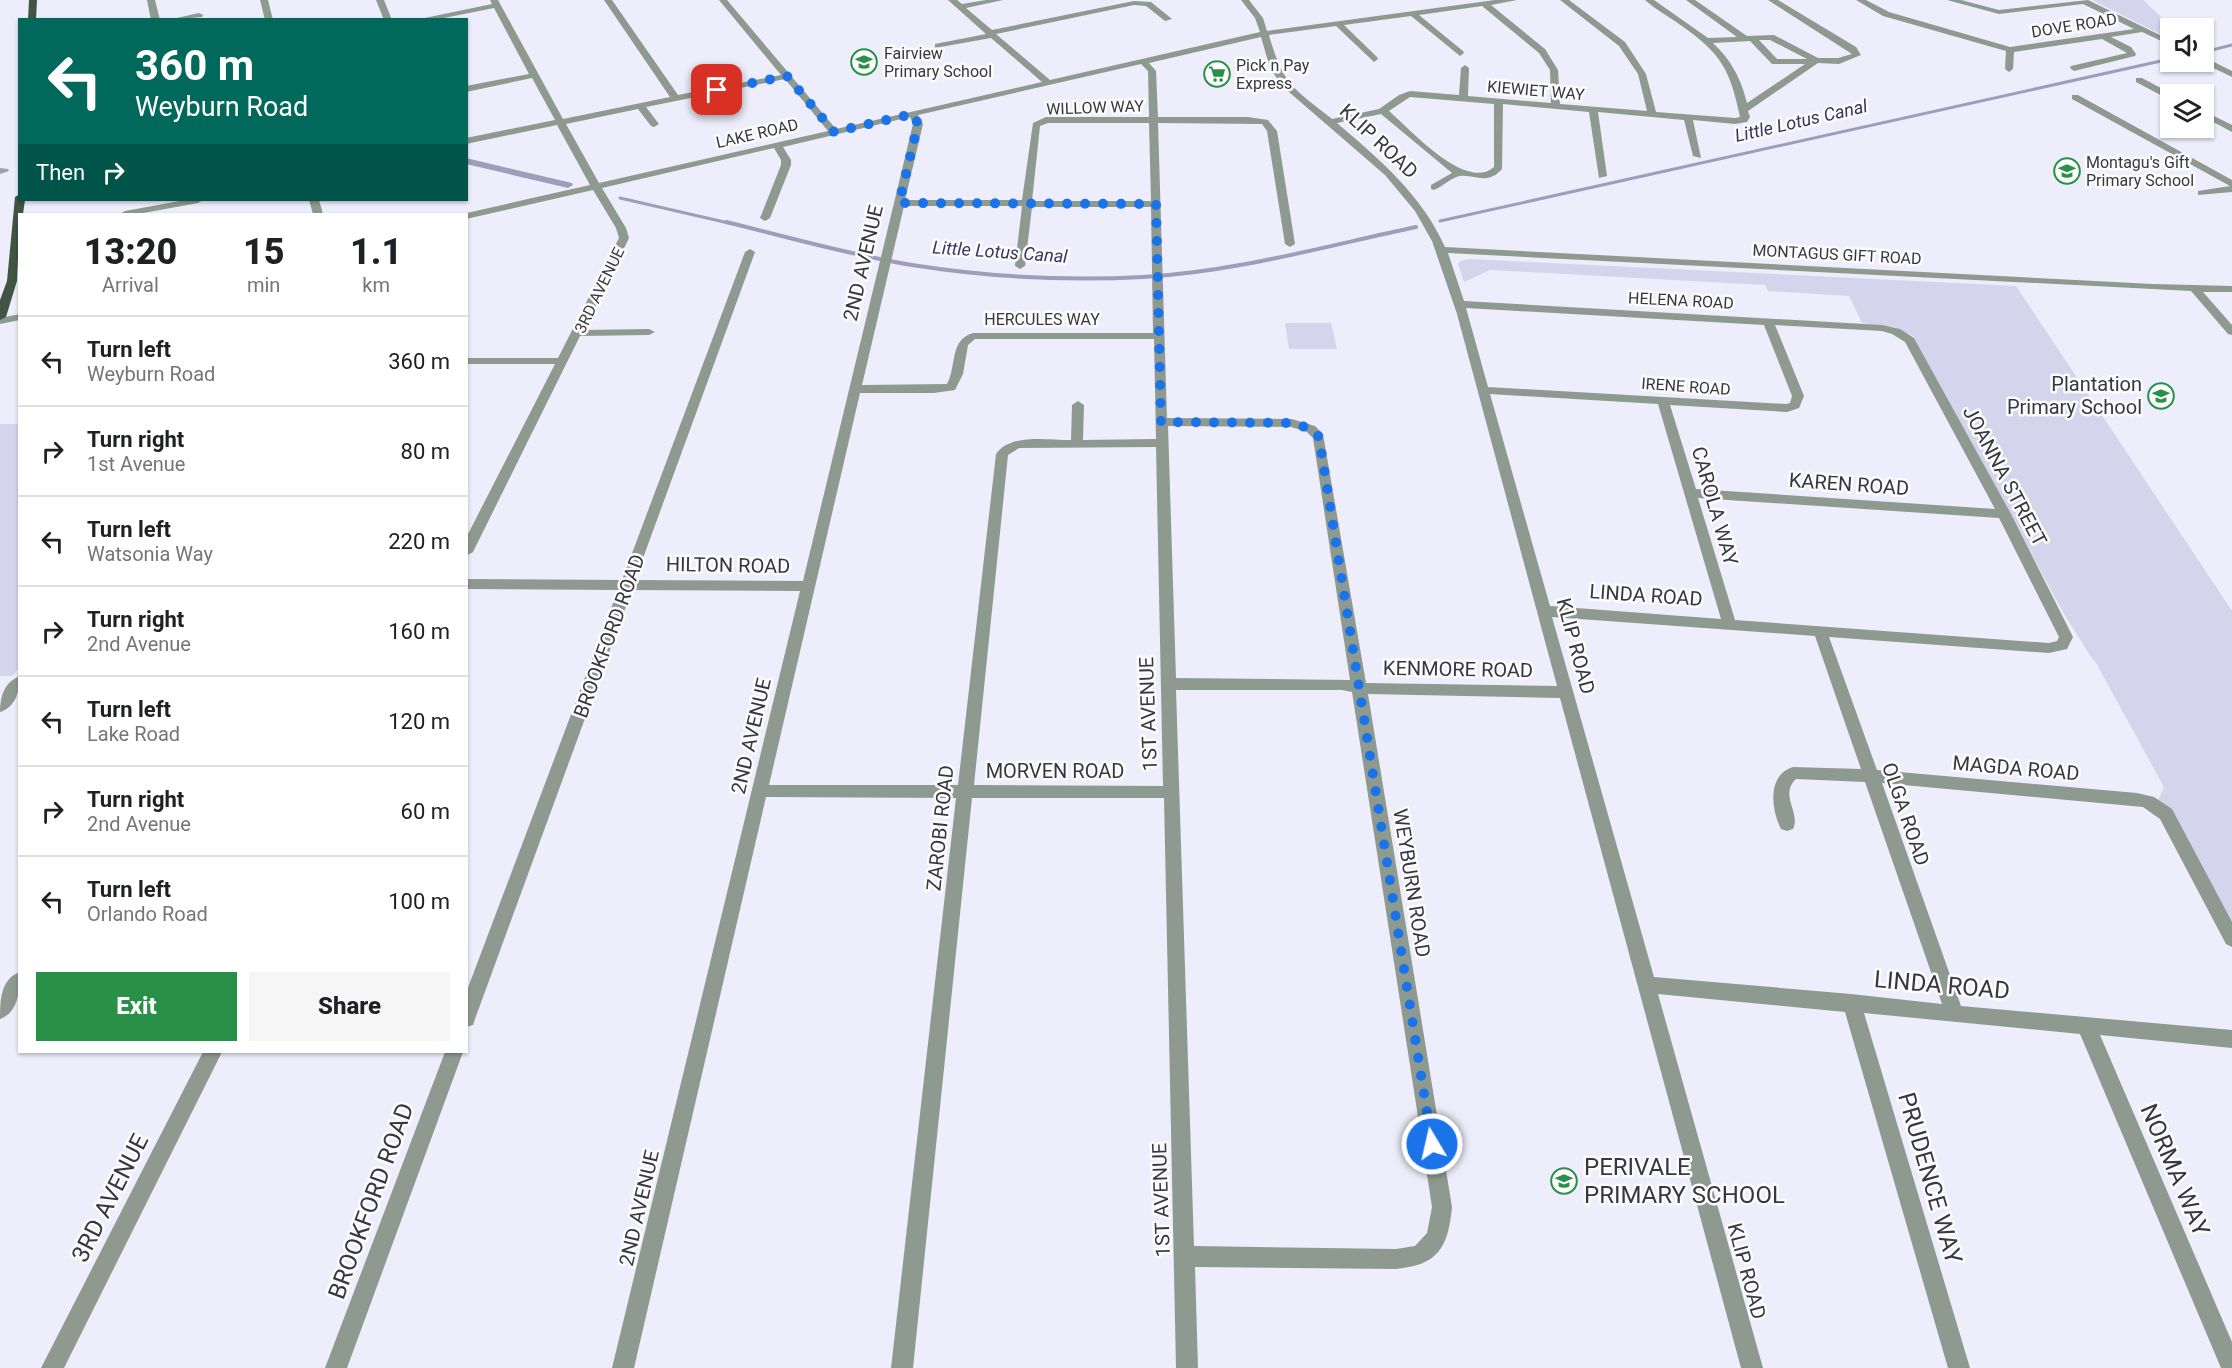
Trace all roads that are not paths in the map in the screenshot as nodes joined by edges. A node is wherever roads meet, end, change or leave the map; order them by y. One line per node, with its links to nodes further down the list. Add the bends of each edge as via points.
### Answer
1 (33, 0): 23 (main road)
2 (151, 0): 24 (street)
3 (264, 0): 26 (street)
4 (380, 0): 27 (street)
5 (608, 0): 56 (street)
6 (723, 0): 50 (street)
7 (952, 0): 20 (street)
8 (999, 0): 20 (street)
9 (1245, 0): 32 (street, KLIP ROAD)
10 (1513, 0): 19 (street, LAKE ROAD)
11 (1564, 0): 65 (street, via 1622,44 1642,74)
12 (1649, 0): 37 (street)
13 (1690, 0): 35 (street)
14 (1772, 0): 42 (street, via 1857,55 1846,60)
15 (1860, 0): 39 (street, DOVE ROAD, via 1886,14)
16 (1951, 0): 17 (street, via 1999,12)
17 (2083, 0): 31 (street)
18 (496, 3): 28 (street); 49 (street, 3RD AVENUE)
19 (1484, 4): 21 (street, LAKE ROAD); 59 (street, via 1542,51 1554,70)
20 (961, 8): 33 (street)
21 (1412, 13): 30 (street, LAKE ROAD); 40 (street)
22 (199, 15): 25 (street)
23 (32, 18)
24 (154, 18)
25 (183, 18)
26 (268, 18)
27 (387, 18)
28 (428, 18)
29 (1168, 19): 33 (street, via 1148,4 1131,3)
30 (1336, 22): 32 (street, LAKE ROAD); 41 (street)
31 (2142, 30): 34 (street, DOVE ROAD); 36 (street)
32 (1266, 33): 43 (street, LAKE ROAD); 70 (street, KLIP ROAD, via 1280,77)
33 (991, 34): 38 (street); 52 (street)
34 (2103, 36): 39 (street, DOVE ROAD); 46 (street, via 2132,54)
35 (1749, 39): 37 (street); 42 (street, via 1775,38); 42 (street, via 1775,62)
36 (2160, 39)
37 (1707, 41): 63 (street, via 1735,75)
38 (938, 46)
39 (2010, 50): 47 (street, DOVE ROAD)
40 (1460, 53)
41 (1374, 59)
42 (1814, 61): 63 (street)
43 (1144, 62): 52 (street, LAKE ROAD); 68 (street, 1ST AVENUE, via 1152,71)
44 (2214, 65): 48 (street)
45 (1465, 68): 57 (street)
46 (2074, 68)
47 (2009, 69)
48 (2232, 74)
49 (535, 75): 53 (street); 69 (street, 3RD AVENUE)
50 (787, 76): 56 (street); 73 (street)
51 (2139, 80): 54 (street)
52 (1048, 83): 64 (street, LAKE ROAD)
53 (468, 89)
54 (2160, 92)
55 (2075, 97): 79 (street)
56 (676, 99): 60 (street)
57 (1463, 99): 58 (street, KIEWIET WAY); 62 (street, KIEWIET WAY, via 1405,94)
58 (1498, 102): 59 (street, KIEWIET WAY); 77 (street, via 1499,167 1490,175)
59 (1556, 106): 61 (street, KIEWIET WAY)
60 (641, 107): 69 (street); 71 (street)
61 (1593, 109): 65 (street, KIEWIET WAY); 78 (street)
62 (1383, 111): 70 (street, KIEWIET WAY); 77 (street)
63 (1744, 113): 66 (street, KIEWIET WAY, via 1735,121)
64 (913, 114): 73 (street, LAKE ROAD); 86 (street, 2ND AVENUE, via 918,124)
65 (1652, 114): 66 (street, KIEWIET WAY)
66 (1688, 117): 76 (street)
67 (2214, 119): 72 (street)
68 (1153, 120): 87 (street, WILLOW WAY, via 1046,120 1036,125); 88 (street, 1ST AVENUE); 93 (street, via 1248,120 1270,126)
69 (560, 122): 74 (street); 80 (street, 3RD AVENUE)
70 (1329, 122): 94 (street, KLIP ROAD, via 1382,167 1431,228)
71 (654, 124)
72 (2232, 129)
73 (834, 132): 75 (street, LAKE ROAD)
74 (468, 141)
75 (777, 145): 80 (street, LAKE ROAD); 91 (street, via 786,165)
76 (1698, 156)
77 (1460, 172): 81 (street)
78 (1602, 176)
79 (2232, 184)
80 (595, 186): 90 (street, LAKE ROAD); 106 (street, 3RD AVENUE, via 624,238)
81 (1434, 187)
82 (2232, 189): 83 (street)
83 (2202, 193)
84 (187, 201): 85 (street)
85 (166, 203): 89 (street)
86 (899, 203): 87 (street); 111 (street, 2ND AVENUE)
87 (1028, 203): 88 (street); 96 (street, WILLOW WAY)
88 (1156, 204): 108 (street, 1ST AVENUE)
89 (130, 213)
90 (468, 216)
91 (765, 218)
92 (18, 237): 101 (main road, via 12,280)
93 (1290, 244)
94 (1441, 250): 97 (street, MONTAGUS GIFT ROAD); 99 (street, KLIP ROAD)
95 (750, 252): 122 (street, BROOKFORD ROAD)
96 (1020, 266)
97 (2195, 289): 98 (street, MONTAGUS GIFT ROAD); 103 (street)
98 (2232, 289)
99 (1458, 304): 102 (street, HELENA ROAD); 112 (street, KLIP ROAD)
100 (18, 317): 101 (street)
101 (0, 319)
102 (1768, 321): 107 (street, HELENA ROAD, via 1882,328); 113 (street, IRENE ROAD, via 1798,396 1795,405 1776,408)
103 (2228, 322): 105 (street)
104 (649, 332): 106 (street)
105 (2232, 332)
106 (578, 333): 110 (street, 3RD AVENUE)
107 (1902, 333): 119 (street, JOANNA STREET, via 1910,340)
108 (1158, 336): 111 (street, HERCULES WAY, via 973,336 963,343 957,377 951,387); 115 (street, 1ST AVENUE)
109 (468, 361): 110 (street)
110 (563, 361): 120 (street, 3RD AVENUE)
111 (855, 389): 123 (street, 2ND AVENUE)
112 (1483, 390): 113 (street, IRENE ROAD); 124 (street, KLIP ROAD)
113 (1663, 400): 118 (street, CAROLA WAY)
114 (1078, 405): 117 (street)
115 (1161, 422): 116 (street, 1ST AVENUE); 130 (street, WEYBURN ROAD, via 1292,423 1316,432)
116 (1161, 443): 117 (street, ZAROBI ROAD); 129 (street, 1ST AVENUE)
117 (1077, 444): 135 (street, ZAROBI ROAD, via 1018,444 1002,454)
118 (1692, 493): 119 (street, KAREN ROAD); 125 (street, CAROLA WAY)
119 (2004, 514): 127 (street, JOANNA STREET, via 2062,624)
120 (468, 548)
121 (468, 584): 122 (street, HILTON ROAD)
122 (629, 584): 123 (street, HILTON ROAD); 144 (street, BROOKFORD ROAD)
123 (808, 586): 134 (street, 2ND AVENUE)
124 (1545, 611): 125 (street, LINDA ROAD); 131 (street, KLIP ROAD)
125 (1729, 623): 126 (street, LINDA ROAD)
126 (1820, 631): 127 (street, LINDA ROAD, via 2049,648); 133 (street, OLGA ROAD)
127 (2066, 641)
128 (18, 684): 132 (street)
129 (1168, 684): 130 (street, KENMORE ROAD, via 1342,684); 136 (street, 1ST AVENUE)
130 (1360, 688): 131 (street, KENMORE ROAD); 149 (street, WEYBURN ROAD, via 1440,1190 1440,1229 1421,1254 1396,1259)
131 (1566, 692): 140 (street, KLIP ROAD)
132 (0, 706)
133 (1871, 776): 137 (street, MAGDA ROAD, via 1792,773 1781,787); 138 (street, MAGDA ROAD, via 2137,799 2156,806 2166,814); 143 (street, OLGA ROAD)
134 (759, 791): 135 (street, MORVEN ROAD); 152 (street, 2ND AVENUE)
135 (965, 792): 136 (street, MORVEN ROAD); 153 (street, ZAROBI ROAD)
136 (1171, 792): 149 (street, 1ST AVENUE)
137 (1787, 824)
138 (2232, 939)
139 (18, 983): 142 (street)
140 (1647, 985): 141 (street, LINDA ROAD); 155 (street, KLIP ROAD)
141 (1851, 1002): 143 (street, LINDA ROAD); 156 (street, PRUDENCE WAY)
142 (0, 1011)
143 (1954, 1012): 145 (street, LINDA ROAD)
144 (468, 1013)
145 (2086, 1025): 146 (street, LINDA ROAD); 157 (street, NORMA WAY)
146 (2232, 1039)
147 (212, 1053): 150 (street, 3RD AVENUE)
148 (454, 1053): 151 (street, BROOKFORD ROAD)
149 (1183, 1256): 154 (street, 1ST AVENUE)
150 (52, 1368)
151 (336, 1368)
152 (622, 1368)
153 (902, 1368)
154 (1187, 1368)
155 (1752, 1368)
156 (1959, 1368)
157 (2232, 1368)

